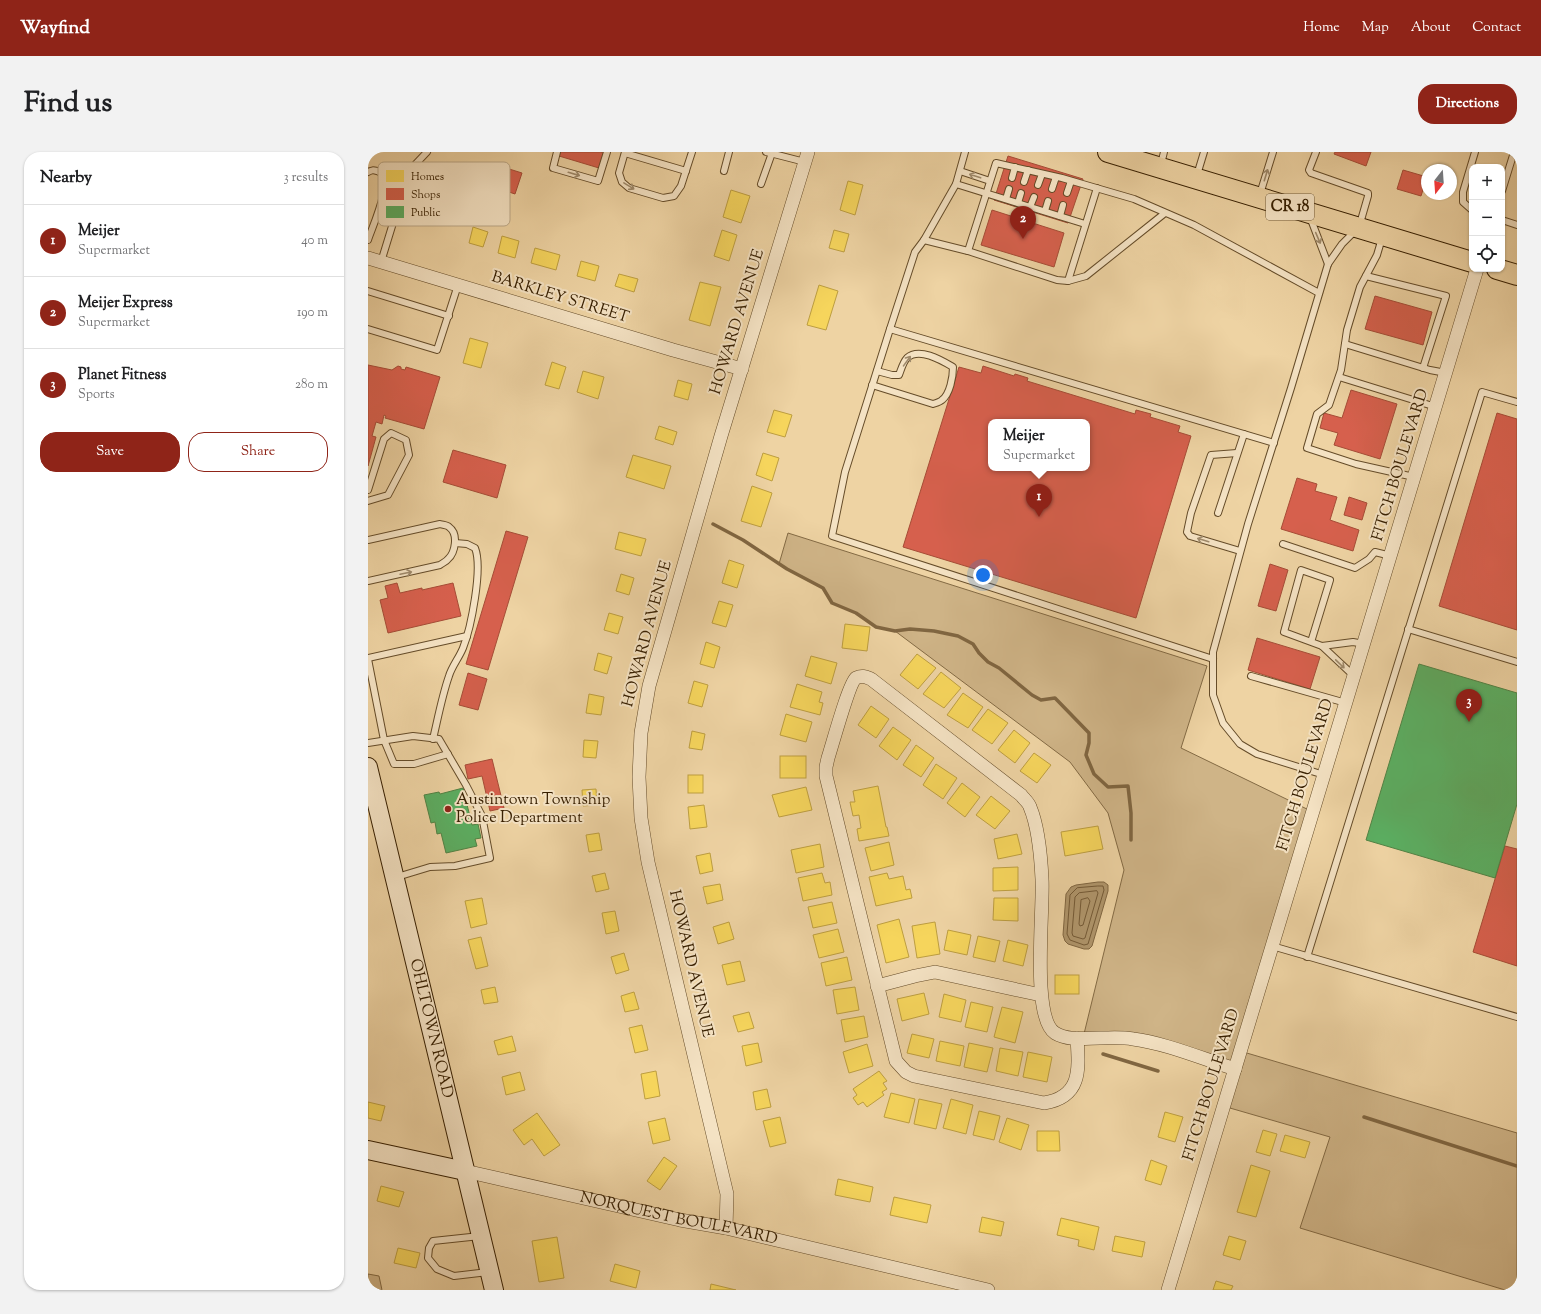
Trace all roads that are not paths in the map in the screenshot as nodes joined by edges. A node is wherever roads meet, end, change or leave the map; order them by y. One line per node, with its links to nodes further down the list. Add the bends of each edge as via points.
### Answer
1 (427, 152): 18 (lane)
2 (557, 152): 3 (lane, one-way to 3, via 552,168 598,181)
3 (606, 152)
4 (625, 152): 21 (lane); 21 (lane, one-way to 21, via 619,173 622,182 629,188 663,198 674,196)
5 (692, 152): 21 (lane)
6 (729, 152): 22 (lane)
7 (965, 152): 23 (lane)
8 (1108, 152): 16 (main road, CR 18)
9 (1204, 152): 29 (lane)
10 (1272, 152): 44 (lane, one-way to 10)
11 (1316, 152): 60 (lane, via 1309,170 1311,174 1368,193)
12 (1475, 152): 50 (lane, via 1463,192 1463,202)
13 (1514, 152): 17 (lane)
14 (769, 153): 15 (lane); 33 (lane)
15 (806, 157): 82 (street, HOWARD AVENUE)
16 (1162, 160): 29 (main road, CR 18)
17 (1514, 161): 35 (lane)
18 (418, 162)
19 (1015, 167): 20 (lane); 28 (lane); 30 (lane, via 996,163)
20 (1028, 170): 26 (lane); 32 (lane)
21 (686, 171)
22 (724, 171)
23 (960, 171): 30 (lane, one-way to 23); 34 (lane)
24 (368, 172): 25 (lane)
25 (378, 172)
26 (1042, 174): 27 (lane); 36 (lane)
27 (1056, 177): 31 (lane); 39 (lane)
28 (1012, 178)
29 (1196, 179): 44 (main road, CR 18)
30 (990, 181): 40 (lane)
31 (1071, 181): 37 (lane); 42 (lane)
32 (1024, 182)
33 (761, 184)
34 (956, 184): 40 (lane); 63 (lane)
35 (1505, 184)
36 (1038, 185)
37 (1096, 188): 54 (lane, via 1134,199); 57 (lane)
38 (1009, 189): 45 (lane)
39 (1052, 189)
40 (987, 193): 45 (lane); 64 (lane)
41 (1020, 193): 47 (lane)
42 (1067, 193)
43 (1034, 196): 49 (lane)
44 (1259, 198): 53 (main road, CR 18)
45 (1006, 199): 47 (lane)
46 (1048, 201): 52 (lane)
47 (1018, 203): 49 (lane)
48 (1063, 205): 55 (lane)
49 (1030, 207): 52 (lane)
50 (1469, 207)
51 (378, 211): 62 (lane)
52 (1045, 211): 55 (lane)
53 (1309, 212): 60 (main road, CR 18); 68 (lane, one-way to 68)
54 (1165, 213): 73 (lane, via 1086,276); 76 (lane, via 1194,225)
55 (1060, 216): 57 (lane)
56 (1505, 221): 58 (lane)
57 (1086, 224): 73 (lane)
58 (1517, 225)
59 (392, 226): 67 (lane)
60 (1358, 227): 61 (main road, CR 18); 68 (lane)
61 (1383, 235): 66 (main road, CR 18); 72 (lane)
62 (368, 240)
63 (924, 240): 64 (lane); 79 (lane, via 915,252)
64 (968, 252): 73 (lane, via 1057,280)
65 (368, 258): 67 (street, BARKLEY STREET)
66 (1469, 261)
67 (381, 262): 74 (street, BARKLEY STREET)
68 (1328, 264): 76 (lane)
69 (1505, 271): 71 (main road)
70 (1476, 272): 84 (street, FITCH BOULEVARD)
71 (1517, 275)
72 (1366, 276): 80 (lane, via 1360,287); 81 (lane, via 1446,296)
73 (1068, 280)
74 (458, 285): 77 (lane); 82 (street, BARKLEY STREET)
75 (368, 291): 77 (lane)
76 (1319, 293): 90 (lane)
77 (449, 316): 78 (lane, via 437,350)
78 (368, 329)
79 (890, 329): 83 (lane); 89 (lane)
80 (1345, 344): 81 (lane); 85 (lane)
81 (1423, 368): 84 (lane)
82 (742, 369): 129 (street, HOWARD AVENUE, via 649,686 641,732 639,777 641,818 648,862 727,1194)
83 (877, 371): 86 (lane); 86 (lane, one-way to 86, via 898,375 906,360 912,354 919,353 953,367 947,395 942,401 933,404)
84 (1446, 373): 88 (street, FITCH BOULEVARD)
85 (1339, 377): 88 (lane); 92 (lane, via 1329,405 1316,414 1307,448 1356,464)
86 (872, 385): 108 (lane, via 845,472 832,536)
87 (1517, 402): 102 (lane, via 1482,392)
88 (1436, 407): 92 (street, FITCH BOULEVARD)
89 (1244, 434): 90 (lane); 91 (lane)
90 (1274, 443): 99 (lane)
91 (1238, 453): 95 (lane); 99 (lane, one-way to 91, via 1190,536 1187,532 1211,455)
92 (1414, 478): 100 (street, FITCH BOULEVARD)
93 (368, 490): 94 (lane, via 384,439 391,433 406,440 409,455 388,495)
94 (368, 501)
95 (1218, 513)
96 (368, 540): 97 (lane, via 440,524 450,527 454,533)
97 (455, 543): 101 (lane, one-way to 97, via 440,565 453,552); 103 (lane, via 475,548 478,556 477,583)
98 (1283, 544): 100 (lane, via 1355,568 1375,552)
99 (1240, 551): 108 (lane)
100 (1390, 556): 105 (street, FITCH BOULEVARD)
101 (368, 581)
102 (1408, 629): 109 (lane); 121 (lane)
103 (467, 636): 107 (lane); 113 (lane, via 449,676)
104 (1311, 642): 104 (lane, via 1284,632 1301,570 1330,580); 106 (lane)
105 (1364, 644): 106 (lane, via 1353,642); 111 (street, FITCH BOULEVARD)
106 (1322, 646): 111 (lane, one-way to 111)
107 (368, 659): 114 (lane)
108 (1213, 659): 118 (lane, via 1213,695 1223,723 1240,744 1257,754)
109 (1517, 662)
110 (1251, 676): 112 (lane)
111 (1354, 676): 112 (street, FITCH BOULEVARD)
112 (1346, 703): 118 (street, FITCH BOULEVARD)
113 (433, 738): 114 (lane, via 412,736); 116 (lane, via 439,739)
114 (384, 740): 115 (lane); 116 (lane, via 394,764 414,764)
115 (368, 743)
116 (448, 754): 119 (lane, via 482,816 490,858 455,866 430,867)
117 (368, 767): 119 (street, OHLTOWN ROAD)
118 (1324, 774): 120 (street, FITCH BOULEVARD)
119 (394, 877): 128 (street, OHLTOWN ROAD)
120 (1272, 946): 121 (lane); 126 (street, FITCH BOULEVARD)
121 (1308, 956): 124 (lane)
122 (877, 986): 123 (street, via 935,972); 123 (street, via 826,772 852,682 864,676 1015,790 1030,806 1042,880); 125 (street, via 896,1061 906,1072 914,1076 1034,1102 1053,1102 1068,1092 1078,1075)
123 (1041, 995): 125 (street, via 1045,1016 1054,1032 1066,1038)
124 (1517, 1017)
125 (1077, 1038): 126 (street, via 1132,1038 1149,1041)
126 (1235, 1069): 134 (street, FITCH BOULEVARD)
127 (368, 1150): 128 (street, NORQUEST BOULEVARD)
128 (465, 1171): 129 (street, NORQUEST BOULEVARD); 130 (street, OHLTOWN ROAD)
129 (726, 1228): 133 (street, NORQUEST BOULEVARD)
130 (481, 1236): 131 (street, OHLTOWN ROAD); 131 (lane, via 434,1241 428,1248 428,1258 437,1269 454,1276)
131 (490, 1272): 132 (street, OHLTOWN ROAD)
132 (494, 1290)
133 (988, 1290)
134 (1168, 1290)

